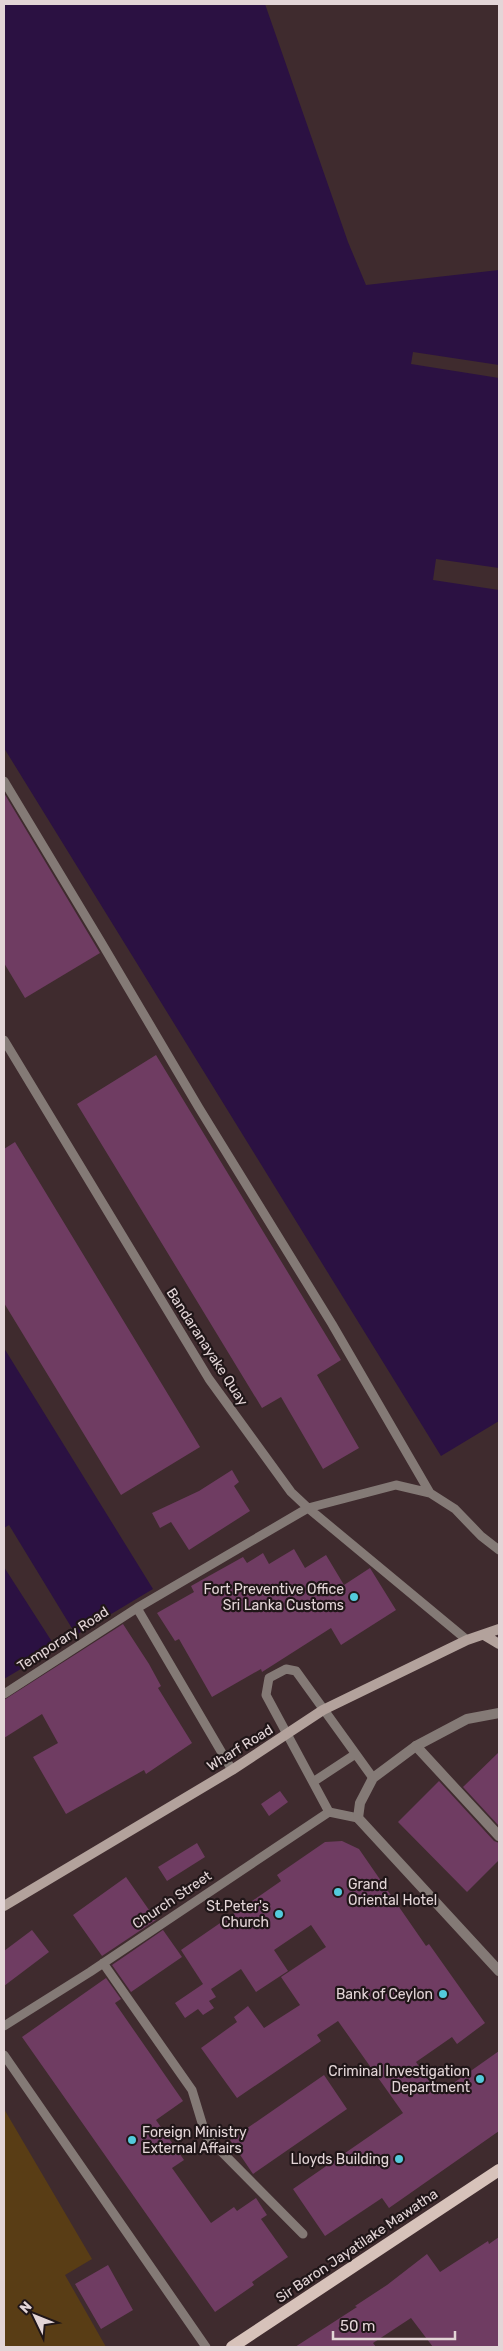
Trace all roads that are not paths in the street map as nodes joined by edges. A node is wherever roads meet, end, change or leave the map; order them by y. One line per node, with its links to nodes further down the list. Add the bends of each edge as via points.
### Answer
1 (4, 781): 3 (lane, via 332,1324)
2 (4, 1040): 4 (lane, Bandaranayake Quay, via 209,1379 291,1492)
3 (430, 1493): 4 (lane, Temporary Road, via 396,1485); 5 (lane, via 455,1509)
4 (308, 1508): 6 (lane, Temporary Road); 9 (lane, Bandaranayake Quay)
5 (499, 1550)
6 (137, 1608): 11 (lane, Temporary Road); 17 (lane)
7 (499, 1629): 8 (main road, Wharf Road)
8 (484, 1635): 9 (main road, Wharf Road); 10 (main road)
9 (467, 1640): 12 (main road, Wharf Road)
10 (499, 1644)
11 (4, 1694)
12 (323, 1710): 14 (main road, Wharf Road); 14 (lane, via 296,1671 286,1668 270,1678 266,1695); 16 (lane)
13 (499, 1713): 15 (street, via 467,1719)
14 (287, 1735): 17 (main road, Wharf Road); 19 (lane)
15 (416, 1746): 18 (street); 22 (street)
16 (354, 1755): 18 (lane); 19 (lane)
17 (232, 1770): 23 (main road, Wharf Road)
18 (373, 1778): 21 (street, via 360,1803)
19 (313, 1782): 20 (lane)
20 (329, 1812): 21 (lane); 24 (lane, Church Street)
21 (358, 1818): 25 (street)
22 (499, 1836)
23 (4, 1906)
24 (103, 1963): 26 (lane, Church Street); 29 (lane, via 192,2090 206,2136)
25 (499, 1972)
26 (4, 2026)
27 (4, 2055): 30 (lane)
28 (499, 2170): 31 (main road, Sir Baron Jayatilake Mawatha)
29 (303, 2234)
30 (206, 2347)
31 (232, 2347)

